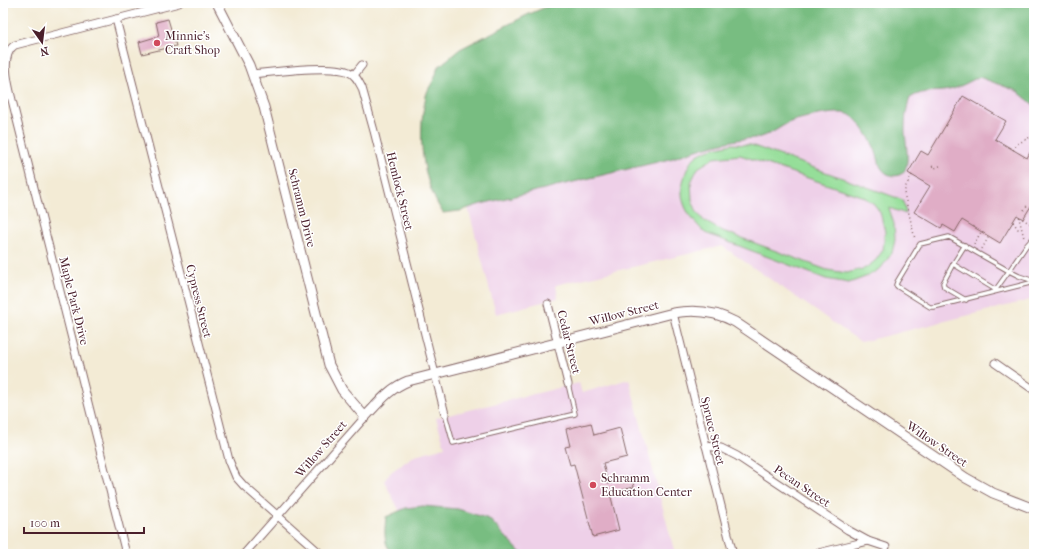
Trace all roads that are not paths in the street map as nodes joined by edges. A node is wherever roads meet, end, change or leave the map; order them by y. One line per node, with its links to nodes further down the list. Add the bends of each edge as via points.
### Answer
1 (179, 3): 3 (street)
2 (217, 3): 5 (street, Schramm Drive)
3 (116, 19): 25 (street, Cypress Street, via 229,460 236,477); 28 (street, Maple Park Drive, via 15,45 8,49 4,63)
4 (362, 65): 6 (street)
5 (253, 74): 6 (street, via 334,68); 22 (street, Schramm Drive, via 273,142 329,365 342,390)
6 (354, 75): 18 (street, Hemlock Street, via 362,88)
7 (1034, 238): 10 (lane)
8 (965, 245): 9 (lane); 10 (lane); 13 (lane, via 947,236 920,244 896,285 930,306 937,307)
9 (953, 264): 12 (lane); 13 (lane, via 943,284 944,287)
10 (1009, 271): 11 (lane); 12 (lane)
11 (1034, 282): 12 (lane)
12 (995, 291): 13 (lane)
13 (966, 300)
14 (548, 304): 16 (street, Cedar Street)
15 (673, 313): 16 (street, Willow Street); 23 (street, Spruce Street); 24 (street, Willow Street, via 701,311 729,318 966,478 993,493)
16 (557, 342): 18 (street, Willow Street); 19 (street, Cedar Street)
17 (995, 363): 20 (street)
18 (435, 374): 21 (street, Hemlock Street); 22 (street, Willow Street, via 398,385)
19 (568, 384): 21 (lane, via 575,414 453,443)
20 (1034, 390)
21 (445, 414)
22 (365, 417): 25 (street, Willow Street)
23 (706, 446): 26 (street, Pecan Street, via 721,448 737,456); 31 (street, Spruce Street)
24 (1034, 509)
25 (278, 516): 29 (street, Willow Street); 30 (street, Cypress Street)
26 (868, 541): 27 (street, Pecan Street); 32 (street)
27 (886, 547)
28 (126, 554)
29 (244, 554)
30 (321, 554)
31 (733, 554)
32 (814, 554)

